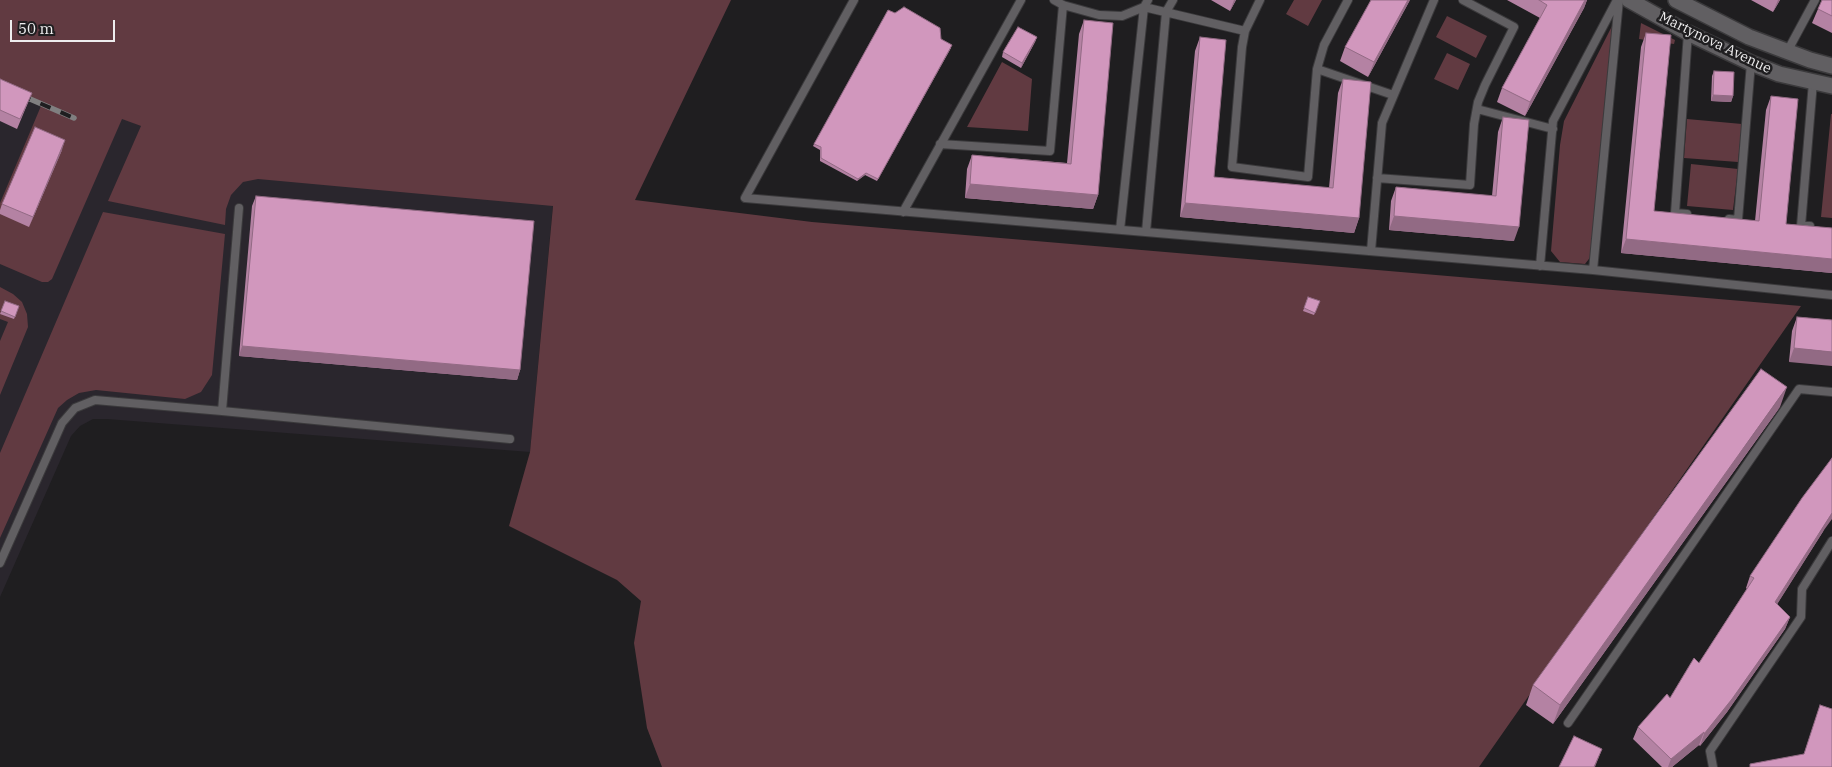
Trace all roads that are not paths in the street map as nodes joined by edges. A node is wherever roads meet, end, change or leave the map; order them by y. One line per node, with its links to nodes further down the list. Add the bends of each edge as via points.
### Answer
1 (854, 0): 31 (lane, via 745,198)
2 (1021, 0): 28 (lane)
3 (1054, 0): 14 (lane)
4 (1173, 0): 15 (lane)
5 (1260, 0): 17 (lane)
6 (1348, 0): 22 (lane, via 1324,45)
7 (1434, 0): 25 (lane)
8 (1463, 0): 26 (lane, via 1514,27 1485,85)
9 (1618, 0): 27 (lane, via 1553,121); 39 (lane)
10 (1629, 0): 18 (street, Martynova Avenue)
11 (1676, 0): 16 (street, Martynova Avenue)
12 (1815, 0): 19 (lane)
13 (1146, 3): 14 (lane, via 1122,16 1099,15); 15 (lane); 35 (lane)
14 (1063, 5): 28 (lane, via 1050,151)
15 (1166, 12): 17 (lane); 36 (lane)
16 (1700, 12): 18 (street); 19 (street, Martynova Avenue)
17 (1245, 31): 22 (lane, via 1232,167 1308,177)
18 (1688, 33): 20 (street, Martynova Avenue); 32 (lane, via 1675,213)
19 (1786, 52): 21 (street, Martynova Avenue)
20 (1751, 63): 23 (street, Martynova Avenue); 33 (lane, via 1738,220)
21 (1826, 64): 23 (street)
22 (1317, 69): 25 (lane)
23 (1813, 82): 24 (street, Martynova Avenue); 34 (lane, via 1801,226)
24 (1832, 86)
25 (1393, 95): 29 (lane, via 1382,123)
26 (1477, 109): 27 (lane); 29 (lane, via 1470,185)
27 (1553, 129): 38 (lane)
28 (940, 144): 31 (lane)
29 (1377, 178): 37 (lane)
30 (239, 208): 42 (lane)
31 (903, 212): 35 (lane)
32 (1693, 215)
33 (1720, 218)
34 (1816, 227)
35 (1120, 230): 36 (lane)
36 (1146, 232): 37 (lane)
37 (1371, 250): 38 (lane)
38 (1540, 266): 39 (lane)
39 (1593, 270): 40 (lane)
40 (1832, 295)
41 (1832, 392): 46 (lane, via 1799,389)
42 (222, 411): 43 (lane); 45 (lane, via 95,400 75,408 62,423)
43 (510, 439)
44 (1832, 541): 47 (lane, via 1802,589 1801,617 1710,751)
45 (0, 563)
46 (1568, 723)
47 (1713, 767)

